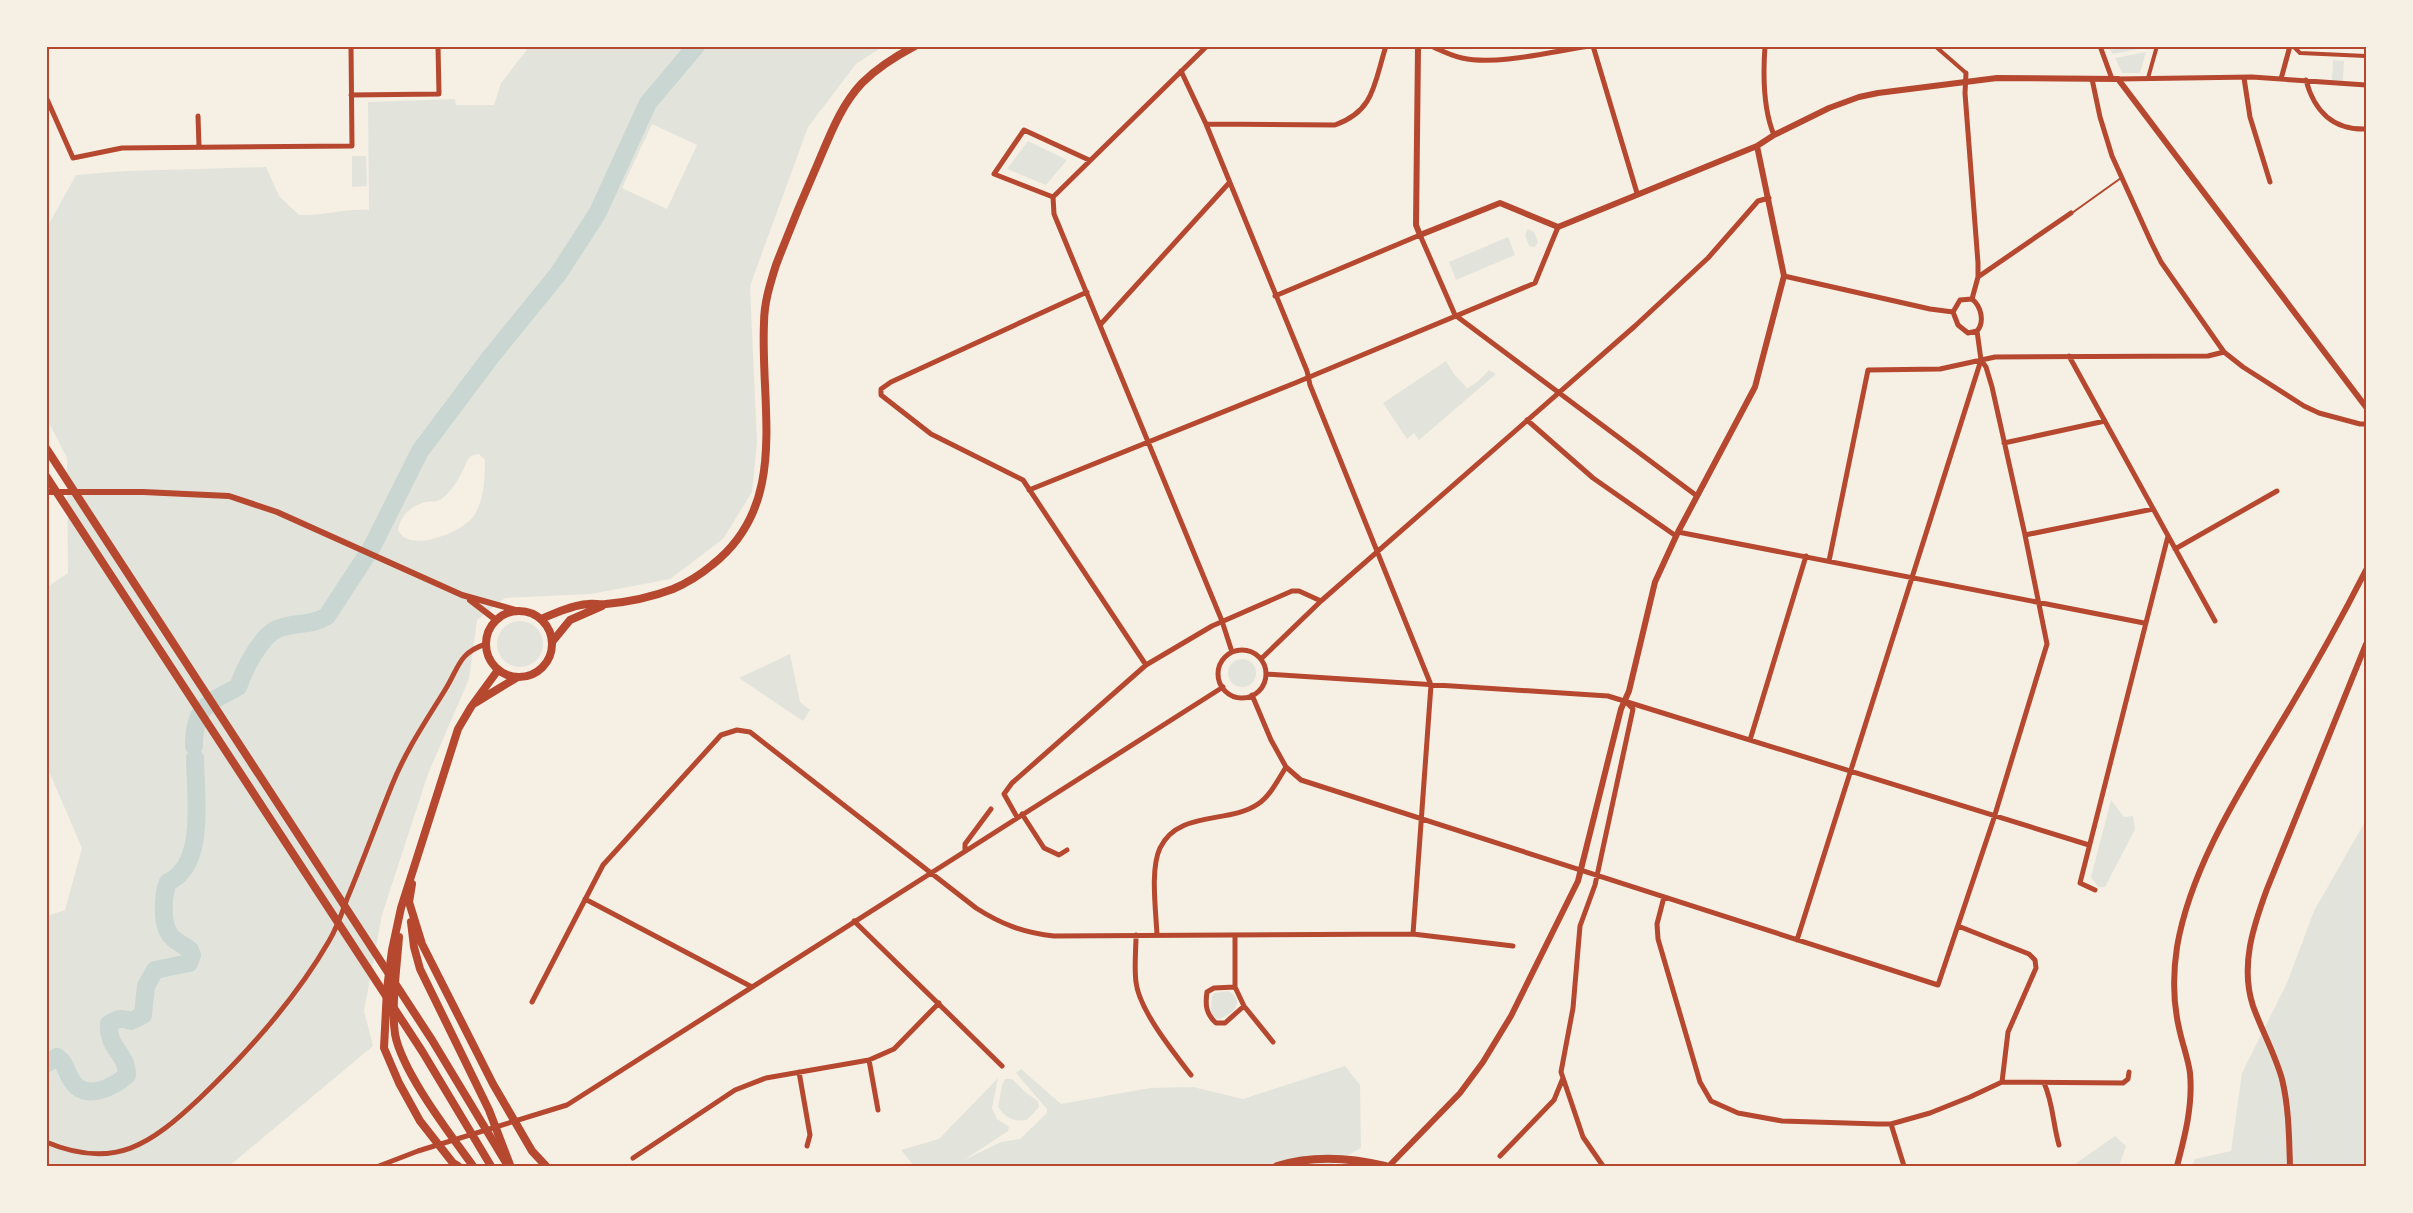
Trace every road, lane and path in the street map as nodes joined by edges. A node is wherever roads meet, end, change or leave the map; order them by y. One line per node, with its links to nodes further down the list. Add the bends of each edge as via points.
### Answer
1 (351, 46): 27 (street)
2 (438, 46): 27 (street, via 440,94)
3 (915, 46): 84 (main road, via 889,60 849,99 776,265 764,322 763,484 748,525 723,556 687,582 654,595)
4 (1207, 46): 17 (street)
5 (1386, 46): 30 (street, via 1370,97 1350,119 1335,124)
6 (1431, 46): 15 (street)
7 (1443, 46): 15 (street)
8 (1591, 46): 15 (street, via 1487,60); 39 (street)
9 (1765, 46): 32 (street, via 1768,122)
10 (1935, 46): 18 (street)
11 (2100, 46): 23 (street)
12 (2157, 46): 19 (street)
13 (2291, 46): 16 (street, via 2300,53); 21 (street)
14 (1419, 47): 44 (street, via 1416,225)
15 (1452, 55)
16 (2367, 56)
17 (1181, 71): 30 (street); 35 (street)
18 (1966, 73): 25 (street)
19 (2148, 78): 20 (street); 23 (street)
20 (2244, 78): 21 (street); 37 (street)
21 (2281, 78): 24 (street)
22 (2092, 79): 23 (street); 25 (street); 36 (street, via 2100,117)
23 (2115, 79): 59 (street)
24 (2306, 80): 26 (street); 31 (street, via 2313,102 2329,118 2348,127)
25 (1967, 81): 32 (street, via 1859,97); 46 (street)
26 (2367, 85)
27 (351, 95): 34 (street, via 352,146)
28 (46, 97): 34 (street, via 73,158 122,148)
29 (198, 116): 34 (street)
30 (1206, 124): 38 (street)
31 (2367, 129)
32 (1774, 135): 33 (street)
33 (1758, 146): 39 (street); 41 (street)
34 (199, 147)
35 (1089, 160): 40 (street); 40 (street, via 1024,130 994,174)
36 (2121, 178): 42 (lane); 54 (street, via 2161,262)
37 (2270, 182)
38 (1228, 183): 48 (street); 52 (street)
39 (1637, 193): 43 (street)
40 (1053, 197): 47 (street, via 1054,214)
41 (1768, 198): 45 (street); 58 (street, via 1758,201 1708,258)
42 (2071, 213): 46 (street)
43 (1558, 227): 44 (street, via 1500,203); 51 (street, via 1535,282)
44 (1420, 235): 48 (street); 51 (street)
45 (1784, 276): 50 (street); 70 (street, via 1755,387)
46 (1978, 277): 49 (street)
47 (1087, 292): 52 (street); 67 (street, via 882,388 882,398 931,434 1023,480)
48 (1275, 296): 57 (street)
49 (1972, 299): 50 (street, via 1960,300); 53 (street, via 1981,313)
50 (1953, 312): 53 (street, via 1961,329 1968,333)
51 (1455, 315): 57 (street); 58 (street)
52 (1100, 325): 63 (street)
53 (1977, 331): 56 (street)
54 (2224, 352): 55 (street, via 2208,356); 62 (street, via 2304,406)
55 (2069, 356): 56 (street); 61 (street)
56 (1981, 360): 64 (street); 78 (street, via 1940,369 1868,370); 80 (street)
57 (1309, 376): 63 (street); 76 (street)
58 (1558, 393): 60 (street); 70 (street)
59 (2367, 407)
60 (1527, 420): 72 (street, via 1593,478); 76 (street)
61 (2105, 421): 64 (street); 71 (street)
62 (2367, 424)
63 (1148, 442): 67 (street); 88 (street)
64 (2004, 442): 73 (street)
65 (46, 448): 156 (highway, via 403,996)
66 (46, 476): 155 (highway, via 402,1021)
67 (1029, 490): 96 (street)
68 (2277, 491): 75 (street)
69 (46, 492): 81 (street, via 230,496)
70 (1697, 496): 72 (street)
71 (2153, 508): 73 (street); 74 (street)
72 (1677, 534): 77 (street); 103 (street, via 1655,582)
73 (2025, 535): 83 (street)
74 (2168, 536): 75 (street); 90 (street)
75 (2175, 549): 89 (street)
76 (1378, 553): 82 (street); 100 (street)
77 (1806, 556): 78 (street); 105 (street)
78 (1829, 561): 80 (street)
79 (2367, 570): 162 (street, via 2232,806 2187,909 2177,947 2175,986 2178,1026 2190,1070 2191,1102)
80 (1913, 577): 83 (street); 107 (street)
81 (462, 595): 85 (street); 87 (street)
82 (1321, 601): 88 (street, via 1292,591); 95 (street)
83 (2038, 601): 90 (street); 110 (street, via 2047,645)
84 (606, 604): 86 (main road, via 588,604); 91 (main road, via 570,620)
85 (519, 611): 86 (main road); 87 (main road)
86 (541, 619): 91 (main road)
87 (496, 620): 92 (main road)
88 (1222, 621): 94 (street); 96 (street)
89 (2215, 621)
90 (2144, 623): 112 (street)
91 (552, 642): 99 (main road, via 545,665 537,672)
92 (486, 644): 97 (main road, via 491,662); 147 (street, via 463,657 409,747 331,938 290,1000 260,1036 168,1128 139,1146 102,1154)
93 (2367, 644): 163 (street, via 2254,922 2249,951 2250,995 2285,1095)
94 (1232, 652): 95 (street, via 1248,651); 101 (street, via 1219,667)
95 (1261, 659): 98 (street)
96 (1146, 665): 109 (street, via 1012,783 1004,794)
97 (498, 670): 99 (main road); 104 (main road)
98 (1266, 674): 100 (street); 102 (street, via 1262,687)
99 (517, 677): 104 (main road)
100 (1431, 685): 103 (street, via 1608,696); 111 (street)
101 (1223, 687): 102 (street, via 1236,697); 109 (street)
102 (1252, 695): 106 (street)
103 (1626, 701): 105 (street); 117 (street, via 1633,709); 159 (street, via 1578,881 1511,1016 1460,1093)
104 (471, 707): 115 (main road, via 458,729)
105 (1750, 740): 107 (street)
106 (1286, 767): 111 (street, via 1301,780); 128 (street, via 1259,804 1186,824 1171,833 1157,861)
107 (1851, 771): 110 (street); 129 (street)
108 (991, 809): 113 (street, via 965,844)
109 (1019, 815): 113 (street); 114 (street, via 1044,848 1059,855)
110 (1994, 816): 112 (street); 124 (street)
111 (1422, 818): 117 (street); 125 (street)
112 (2089, 845): 118 (street, via 2080,883)
113 (965, 850): 116 (street)
114 (1067, 850)
115 (415, 862): 121 (main road); 122 (main road)
116 (931, 872): 120 (street, via 750,732 732,730 721,735 603,865); 123 (street); 127 (street, via 998,922 1033,934)
117 (1594, 874): 119 (street); 142 (street, via 1580,926)
118 (2095, 890)
119 (1664, 897): 129 (street); 146 (street, via 1657,924 1658,939 1700,1082 1711,1101 1738,1113 1782,1121)
120 (585, 899): 131 (street); 133 (street)
121 (409, 902): 156 (main road, via 420,969 489,1110); 157 (main road, via 422,944 493,1084 532,1151)
122 (401, 908): 153 (main road, via 387,989 384,1048 420,1121); 154 (main road, via 395,1016 398,1045 424,1096)
123 (854, 921): 131 (street); 134 (street)
124 (1958, 926): 129 (street, via 1938,985); 143 (street, via 2029,954 2035,960 2036,968 2008,1032)
125 (1413, 933): 126 (street); 130 (street)
126 (1235, 934): 128 (street); 132 (street)
127 (1136, 935): 128 (street); 141 (street, via 1139,996)
128 (1156, 935)
129 (1797, 940)
130 (1513, 946)
131 (752, 987): 152 (street, via 567,1105)
132 (1235, 987): 135 (street); 135 (street, via 1207,992 1208,1016 1216,1023 1225,1023)
133 (532, 1002)
134 (939, 1003): 137 (street, via 894,1049); 138 (street)
135 (1244, 1006): 136 (street)
136 (1273, 1042)
137 (869, 1060): 139 (street); 145 (street)
138 (1002, 1066)
139 (799, 1072): 149 (street, via 810,1135); 151 (street, via 766,1078 735,1090)
140 (2129, 1072): 144 (street, via 2123,1083)
141 (1191, 1075)
142 (1563, 1078): 150 (street, via 1554,1101); 160 (street, via 1583,1137)
143 (2002, 1082): 144 (street); 146 (street, via 1930,1113)
144 (2044, 1083): 148 (street)
145 (878, 1110)
146 (1891, 1124): 161 (street)
147 (46, 1142)
148 (2059, 1145)
149 (807, 1146)
150 (1500, 1156)
151 (633, 1158)
152 (379, 1167)
153 (458, 1167)
154 (473, 1167)
155 (491, 1167)
156 (509, 1167)
157 (546, 1167)
158 (1277, 1167): 159 (main road, via 1319,1158 1359,1160)
159 (1387, 1167)
160 (1604, 1167)
161 (1904, 1167)
162 (2177, 1167)
163 (2290, 1167)

